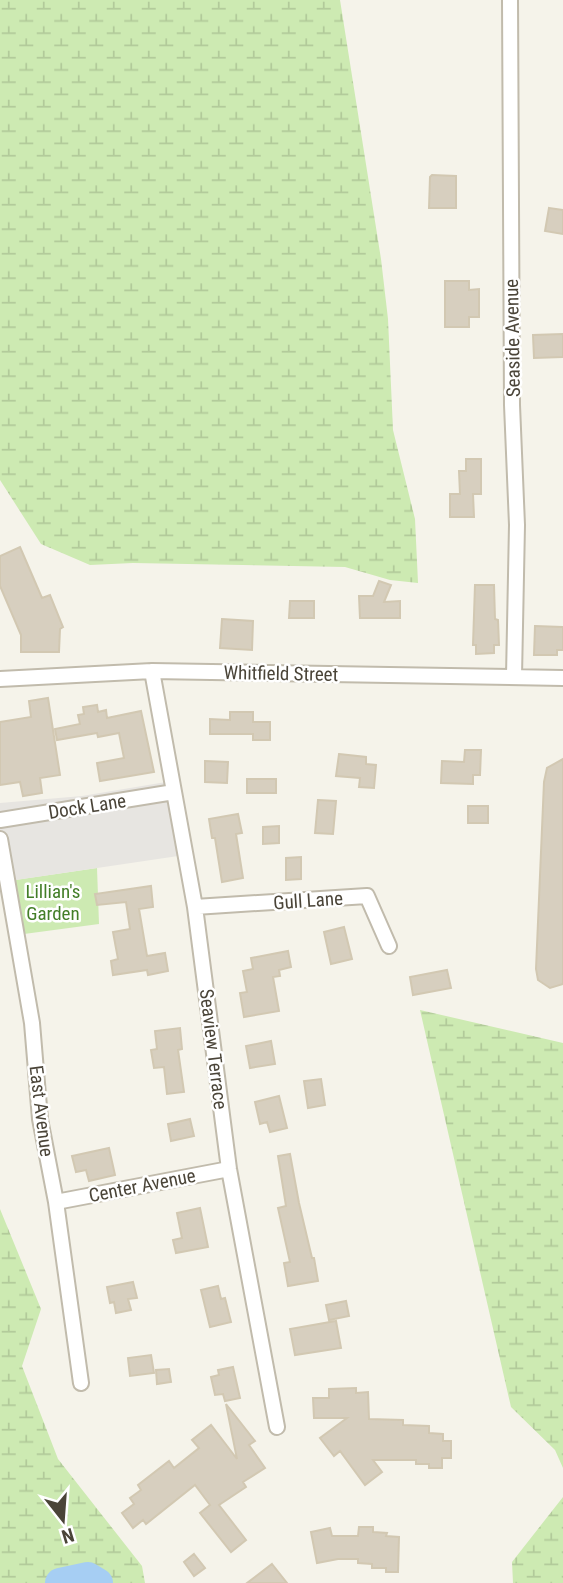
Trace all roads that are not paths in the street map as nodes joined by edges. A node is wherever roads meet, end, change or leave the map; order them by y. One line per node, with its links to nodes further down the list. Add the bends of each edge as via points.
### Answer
1 (510, 0): 3 (street, Seaside Avenue, via 517,525)
2 (152, 671): 3 (street, Whitfield Street); 5 (street, Whitfield Street); 6 (street, Seaview Terrace)
3 (514, 677): 4 (street, Whitfield Street)
4 (563, 678)
5 (0, 679)
6 (174, 792): 7 (street, Dock Lane); 9 (street, Seaview Terrace)
7 (0, 820)
8 (0, 839): 12 (street, East Avenue, via 32,1023 40,1119)
9 (195, 907): 10 (street, Gull Lane, via 367,896); 11 (street, Seaview Terrace)
10 (389, 946)
11 (229, 1169): 12 (street, Center Avenue); 14 (street, Seaview Terrace)
12 (56, 1202): 13 (street, East Avenue)
13 (81, 1383)
14 (277, 1426)

